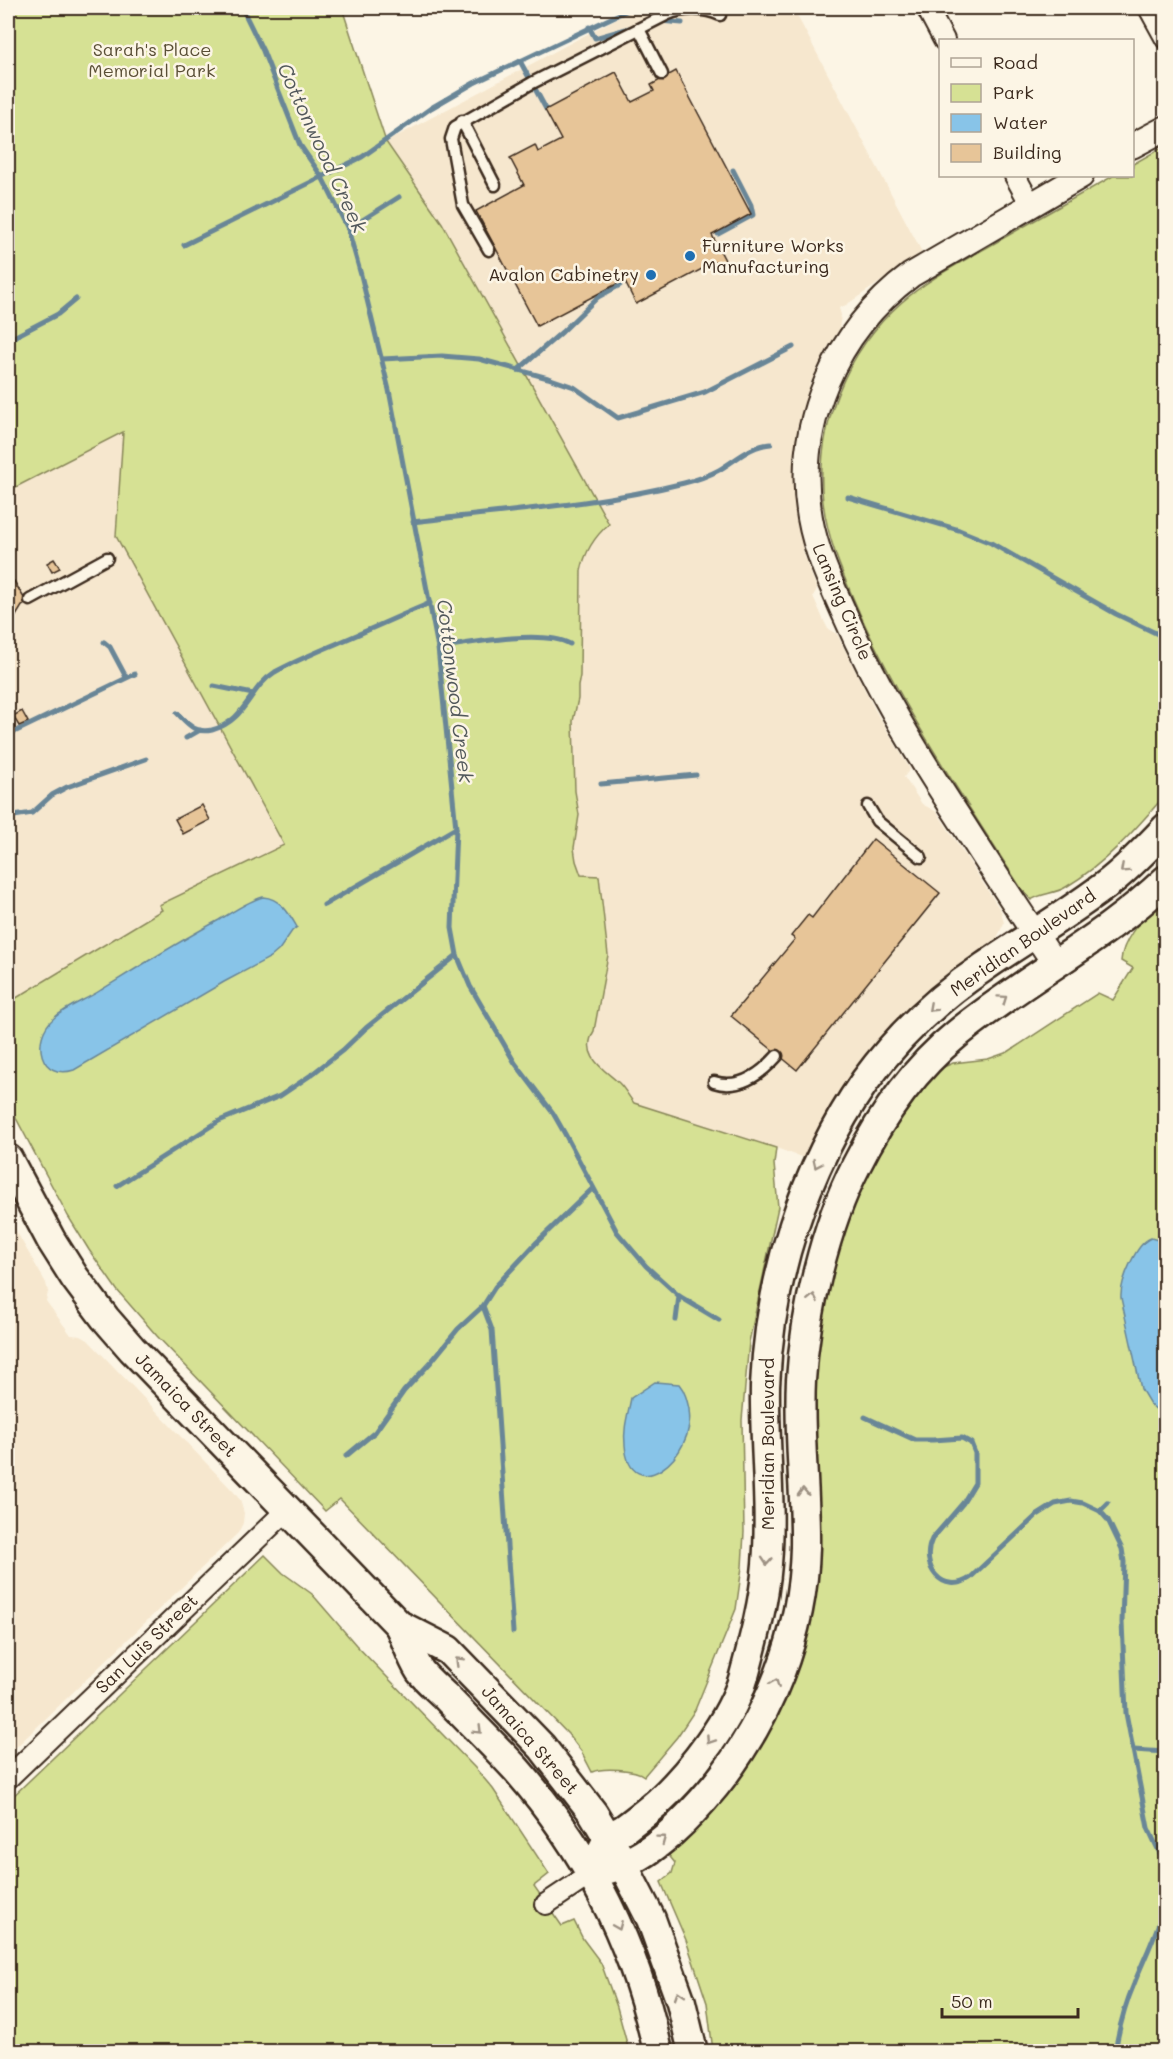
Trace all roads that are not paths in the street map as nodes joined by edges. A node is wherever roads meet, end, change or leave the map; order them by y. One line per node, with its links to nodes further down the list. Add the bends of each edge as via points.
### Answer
1 (1149, 8): 6 (street)
2 (930, 9): 5 (street)
3 (720, 15): 4 (lane, via 680,10)
4 (639, 29): 7 (lane); 8 (lane)
5 (944, 39)
6 (1166, 39)
7 (662, 74)
8 (462, 121): 13 (lane); 15 (lane, via 451,134 463,205)
9 (1166, 128): 10 (street)
10 (1134, 146)
11 (1016, 177): 14 (street)
12 (1079, 177): 14 (street, Lansing Circle)
13 (495, 185)
14 (1031, 205): 22 (street, Lansing Circle, via 911,275 881,300 852,333 820,399 811,437 807,491 810,519 824,566 866,661 908,738)
15 (489, 250)
16 (107, 558): 17 (lane)
17 (30, 600)
18 (868, 806): 20 (lane, via 878,821)
19 (1166, 828): 22 (main road, Meridian Boulevard, one-way to 22, via 1109,882)
20 (921, 857)
21 (1166, 880): 23 (main road, Meridian Boulevard, via 1118,922)
22 (1035, 934): 23 (street, Lansing Circle); 30 (main road, Meridian Boulevard, one-way to 30, via 961,983 900,1038 852,1100 817,1163 791,1236 768,1345 767,1566 759,1620 744,1676 719,1726 692,1765)
23 (1055, 964): 30 (main road, Meridian Boulevard, one-way to 23, via 657,1843 680,1824 722,1777 758,1720 788,1649 800,1596 805,1546 801,1403 804,1344 827,1238 855,1167 887,1112 933,1057 991,1008)
24 (777, 1056): 25 (lane, via 745,1080)
25 (714, 1082)
26 (8, 1159): 27 (main road, Jamaica Street, via 62,1259 105,1318)
27 (287, 1509): 28 (main road, Jamaica Street); 29 (street, San Luis Street)
28 (399, 1625): 30 (main road, Jamaica Street, one-way to 28, via 572,1784 500,1703 448,1650); 31 (main road, Jamaica Street, one-way to 31, via 420,1671 523,1778)
29 (8, 1778)
30 (616, 1852): 31 (main road, Meridian Boulevard); 34 (main road, one-way to 30, via 665,1955)
31 (591, 1874): 32 (street); 33 (main road, one-way to 33, via 635,1969)
32 (546, 1904)
33 (658, 2052)
34 (693, 2052)

